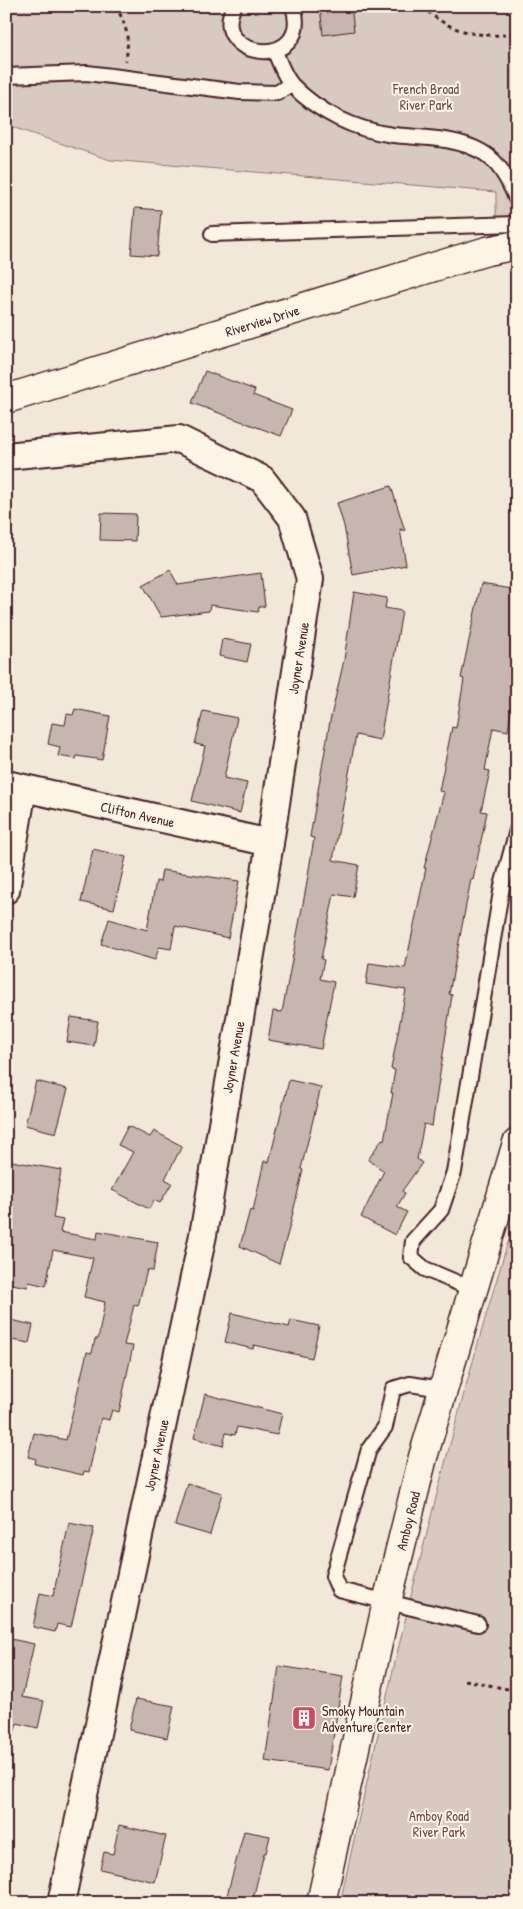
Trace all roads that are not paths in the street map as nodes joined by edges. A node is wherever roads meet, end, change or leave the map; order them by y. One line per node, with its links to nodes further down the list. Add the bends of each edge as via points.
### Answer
1 (234, 6): 3 (lane, via 230,20 237,40 254,52)
2 (293, 6): 3 (lane, via 296,27 284,46)
3 (275, 51): 5 (lane)
4 (6, 76): 5 (lane, via 87,73 277,94)
5 (291, 84): 6 (lane, via 341,121 391,135 460,143 483,153 498,166)
6 (517, 201)
7 (517, 224): 8 (lane)
8 (490, 226): 9 (lane); 10 (lane)
9 (212, 234)
10 (517, 238)
11 (517, 245): 12 (main road, Riverview Drive, via 437,266)
12 (6, 399)
13 (6, 456): 16 (street, Joyner Avenue, via 179,439 262,479 292,518 310,579)
14 (15, 786): 16 (street, Clifton Avenue); 17 (street)
15 (517, 830): 19 (lane, via 502,886 454,1172 441,1210 413,1241 410,1257 425,1269)
16 (270, 843): 23 (street, Joyner Avenue, via 203,1235)
17 (6, 890)
18 (517, 1143): 19 (main road, Amboy Road)
19 (472, 1290): 20 (main road, Amboy Road)
20 (442, 1388): 21 (main road, Amboy Road); 21 (lane, via 410,1384 393,1390 385,1427 370,1450 333,1576 339,1590)
21 (387, 1602): 22 (lane); 24 (main road, Amboy Road)
22 (478, 1624)
23 (61, 1903)
24 (321, 1903)

